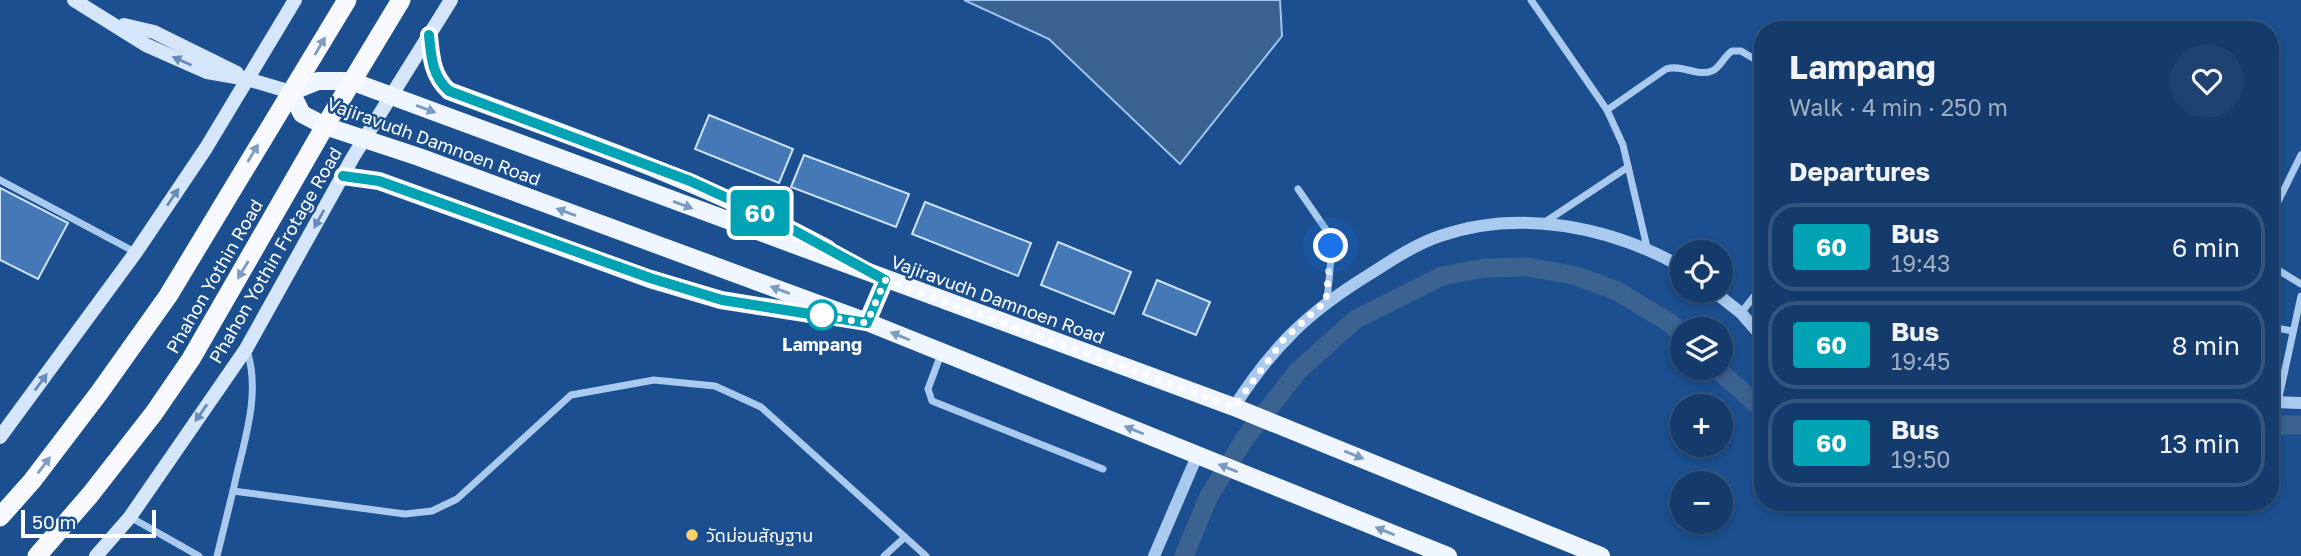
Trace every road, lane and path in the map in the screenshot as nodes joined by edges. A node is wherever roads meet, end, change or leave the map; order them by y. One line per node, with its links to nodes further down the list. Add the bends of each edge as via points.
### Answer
1 (74, 0): 9 (main road, via 146,45 207,72)
2 (295, 0): 9 (main road)
3 (347, 0): 11 (highway, Phahon Yothin Road, one-way to 3)
4 (401, 0): 10 (highway, Phahon Yothin Road)
5 (451, 0): 7 (main road, Phahon Yothin Frotage Road)
6 (1531, 0): 13 (street)
7 (429, 35): 12 (main road, Phahon Yothin Frotage Road); 27 (main road, via 432,65 449,91 690,181 773,219)
8 (1754, 59): 13 (street, via 1732,51 1714,71 1666,69)
9 (247, 79): 11 (main road); 24 (main road, one-way to 9)
10 (351, 81): 11 (main road, Vajiravudh Damnoen Road, via 318,81); 12 (main road, Vajiravudh Damnoen Road); 14 (highway, Phahon Yothin Road)
11 (291, 92): 14 (main road, Vajiravudh Damnoen Road, via 302,114); 48 (highway, Phahon Yothin Road, one-way to 11, via 91,404 168,296)
12 (390, 96): 15 (main road, Phahon Yothin Frotage Road); 27 (main road, Vajiravudh Damnoen Road, one-way to 27)
13 (1607, 110): 17 (street)
14 (325, 126): 15 (main road, Vajiravudh Damnoen Road); 51 (highway, Phahon Yothin Road, one-way to 51, via 191,359 90,495)
15 (365, 138): 18 (main road, Phahon Yothin Frotage Road); 34 (main road, Vajiravudh Damnoen Road, one-way to 15)
16 (2301, 155): 21 (street)
17 (1628, 167): 22 (street); 23 (street)
18 (343, 176): 34 (main road, via 379,181 722,300); 38 (main road, Phahon Yothin Frotage Road, one-way to 38)
19 (0, 180): 24 (street)
20 (1298, 189): 31 (street, via 1327,231 1331,259)
21 (2279, 200)
22 (1545, 222): 23 (street); 31 (street, via 1497,223 1440,236)
23 (1647, 247): 25 (street)
24 (136, 253): 44 (main road, one-way to 24)
25 (1670, 260)
26 (2279, 271): 28 (street)
27 (885, 280): 34 (main road); 43 (main road, Vajiravudh Damnoen Road)
28 (2301, 284)
29 (1754, 296): 33 (street)
30 (2301, 296): 37 (street)
31 (1326, 301): 43 (street, via 1284,339)
32 (1728, 303): 33 (street)
33 (1741, 313): 35 (street)
34 (867, 323): 39 (main road, Vajiravudh Damnoen Road, one-way to 34)
35 (1754, 328)
36 (2279, 329): 37 (street)
37 (2293, 331): 40 (street)
38 (246, 349): 47 (street, via 253,384); 49 (main road, Phahon Yothin Frotage Road, one-way to 49)
39 (942, 353): 45 (main road, Vajiravudh Damnoen Road, one-way to 39); 46 (street, via 928,389 932,401)
40 (2279, 383)
41 (2279, 402): 42 (street)
42 (2301, 403)
43 (1234, 407): 59 (main road, Vajiravudh Damnoen Road, one-way to 59)
44 (0, 437)
45 (1197, 456): 57 (street); 58 (main road, Vajiravudh Damnoen Road, one-way to 45)
46 (1103, 469)
47 (233, 491): 50 (street, via 381,512 432,511 457,499 571,395 654,380 715,386 761,407); 54 (street)
48 (0, 517)
49 (130, 517): 52 (main road, Phahon Yothin Frotage Road); 53 (street)
50 (905, 537): 55 (street); 56 (street)
51 (37, 556)
52 (96, 556)
53 (199, 556)
54 (217, 556)
55 (884, 556)
56 (926, 556)
57 (1154, 556)
58 (1448, 556)
59 (1601, 556)

